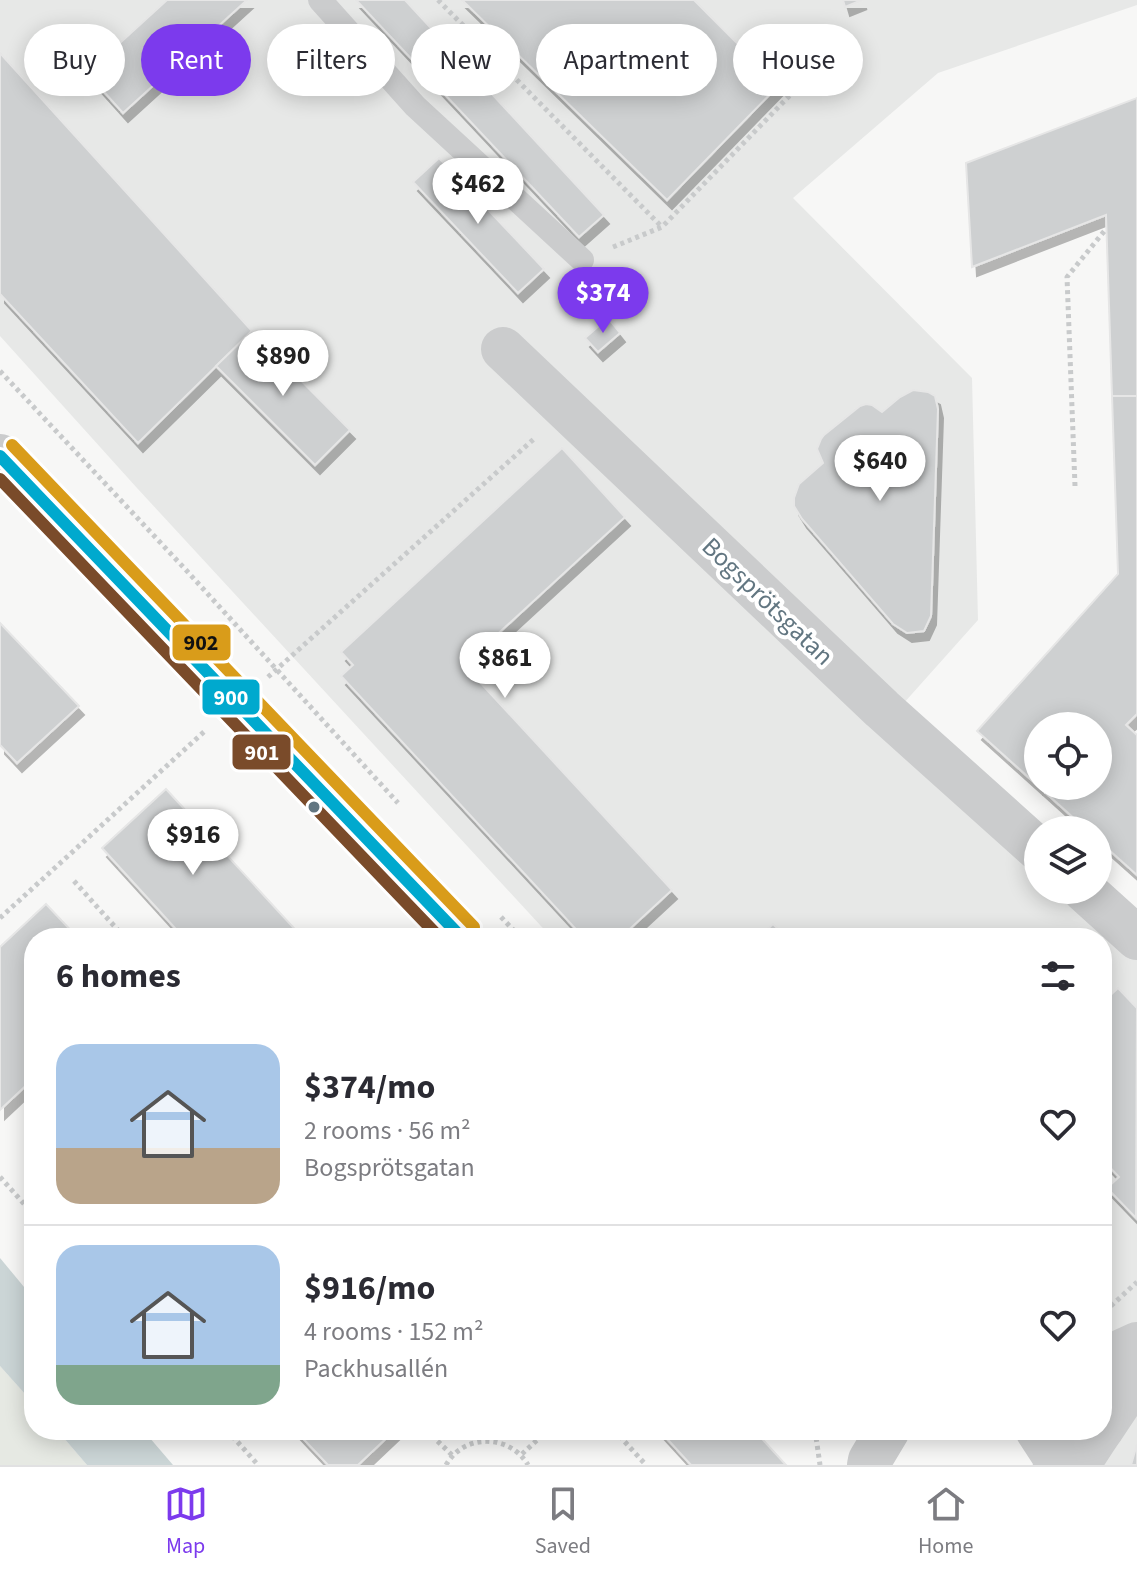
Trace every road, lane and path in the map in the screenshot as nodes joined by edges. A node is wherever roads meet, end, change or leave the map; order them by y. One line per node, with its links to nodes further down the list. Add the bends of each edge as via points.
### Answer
1 (320, 0): 6 (lane, via 415,106)
2 (438, 0): 4 (path)
3 (789, 96): 4 (path)
4 (662, 227): 6 (path)
5 (1106, 229): 11 (path, via 1067,277)
6 (582, 260)
7 (503, 349): 9 (street, Bogsprötsgatan)
8 (0, 371): 12 (path)
9 (567, 409): 12 (path); 15 (street, Bogsprötsgatan)
10 (0, 456): 21 (street)
11 (1075, 486)
12 (277, 670): 14 (path)
13 (211, 725): 19 (path)
14 (404, 810)
15 (1024, 836)
16 (74, 881): 20 (path)
17 (1099, 904): 23 (street)
18 (500, 915): 22 (path)
19 (0, 918)
20 (116, 928)
21 (452, 928)
22 (512, 928)
23 (1137, 938)
24 (0, 1177): 25 (path)
25 (24, 1204)
26 (1137, 1282): 27 (path)
27 (1112, 1305)
28 (1137, 1344): 29 (street)
29 (1112, 1355)
30 (1137, 1376): 31 (street)
31 (1112, 1414)
32 (236, 1440): 41 (path)
33 (436, 1440): 40 (path)
34 (537, 1440): 39 (path)
35 (623, 1440): 44 (path)
36 (816, 1440): 45 (path)
37 (1044, 1440): 46 (street)
38 (1095, 1440): 47 (street)
39 (522, 1454): 40 (path, via 500,1441 474,1442); 43 (path)
40 (452, 1455): 42 (path)
41 (258, 1465)
42 (446, 1465)
43 (528, 1465)
44 (646, 1465)
45 (820, 1465)
46 (1055, 1465)
47 (1078, 1465)

